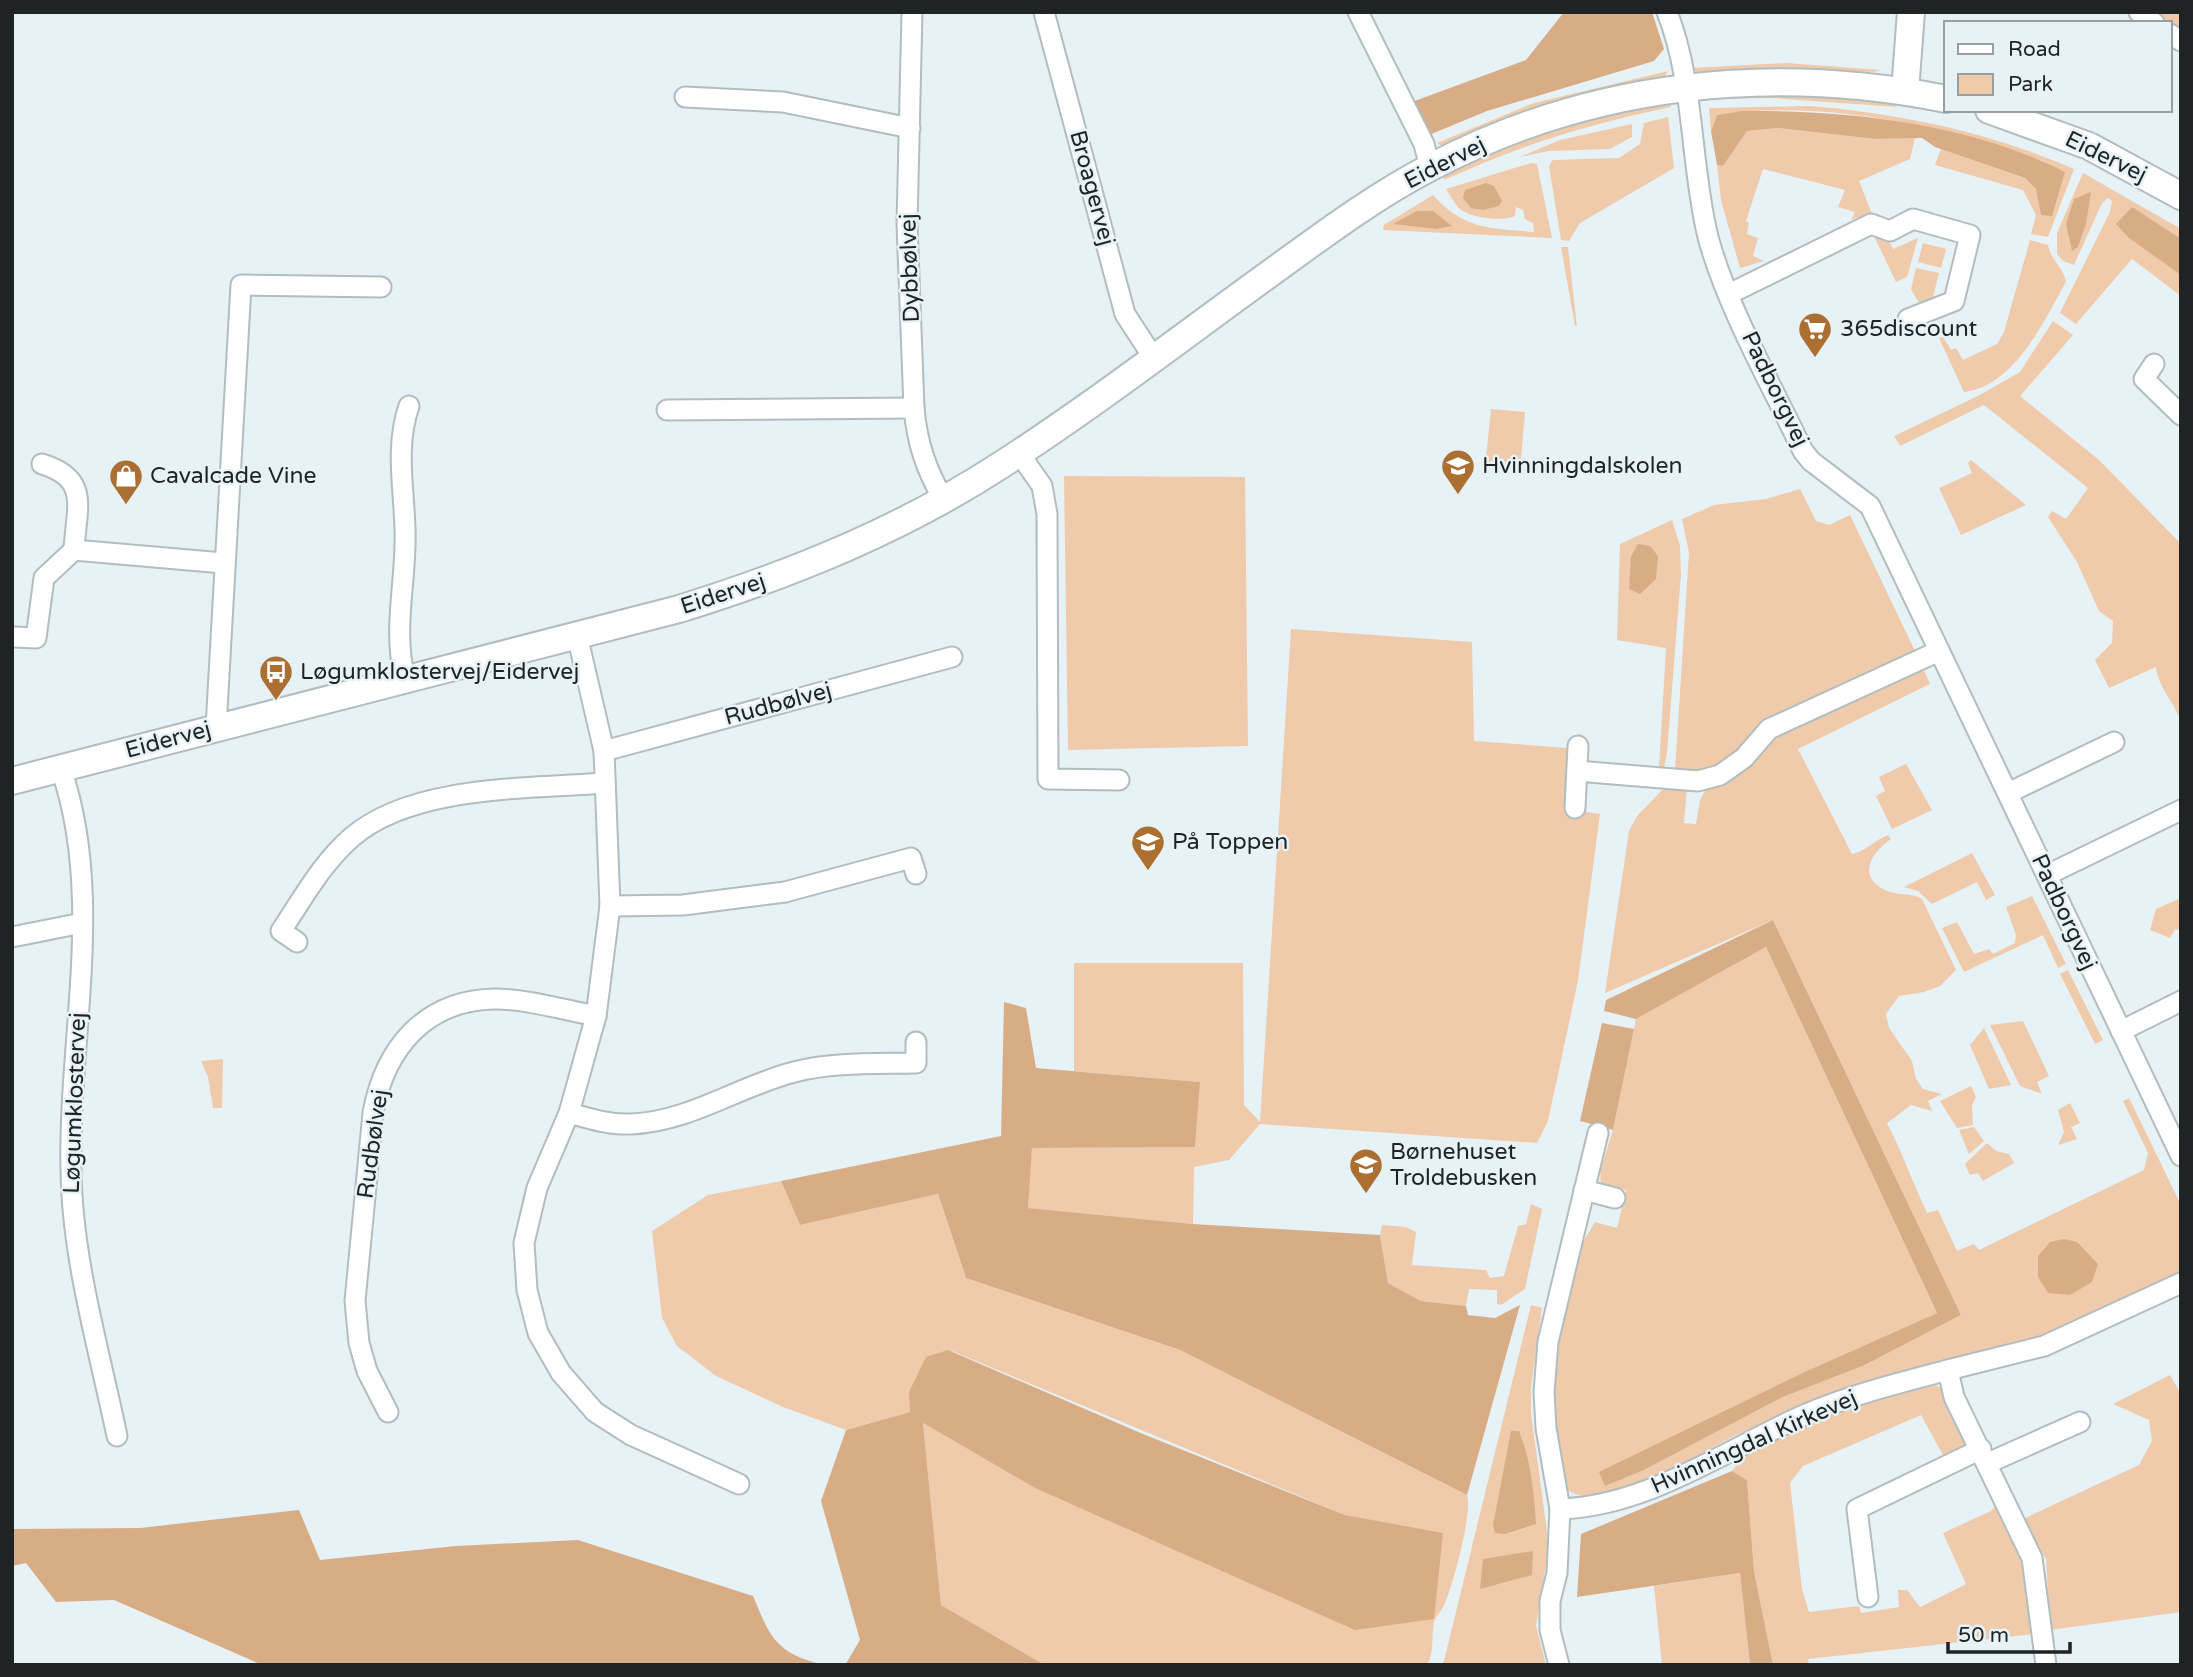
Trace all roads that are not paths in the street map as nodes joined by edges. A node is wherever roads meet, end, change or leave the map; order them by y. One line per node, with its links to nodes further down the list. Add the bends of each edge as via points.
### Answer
1 (912, 12): 11 (street, Dybbølvej)
2 (1044, 12): 17 (street, Broagervej, via 1125,314)
3 (1358, 12): 12 (street, via 1424,144)
4 (1667, 12): 6 (street, Padborgvej)
5 (1911, 12): 7 (street)
6 (1685, 86): 7 (street, Eidervej, via 1808,81); 12 (street, Eidervej, via 1556,115); 15 (street, Padborgvej, via 1700,200)
7 (1905, 91): 9 (street, Eidervej)
8 (685, 97): 11 (street, via 783,102)
9 (1944, 99)
10 (1995, 112): 13 (street, Eidervej, via 2089,146)
11 (911, 128): 20 (street, Dybbølvej, via 907,224)
12 (1430, 167): 17 (street, Eidervej, via 1318,239)
13 (2181, 196)
14 (381, 287): 27 (street, via 241,285)
15 (1729, 294): 16 (street, via 1871,224 1889,231 1913,219 1969,235 1954,301); 30 (street, Padborgvej, via 1803,451 1870,506)
16 (1908, 319)
17 (1153, 357): 23 (street, Eidervej)
18 (2154, 364): 22 (street, via 2144,379)
19 (409, 406): 32 (street, via 400,493 405,529 397,639)
20 (914, 408): 21 (street); 25 (street, Dybbølvej, via 922,457)
21 (667, 410)
22 (2181, 415)
23 (1019, 453): 25 (street, Eidervej); 39 (street, via 1042,486 1047,514 1048,779)
24 (42, 464): 26 (street, via 71,478 77,492)
25 (943, 499): 28 (street, Eidervej, via 849,547 758,584)
26 (74, 550): 27 (street); 29 (street, via 44,578 36,638)
27 (223, 562): 33 (street)
28 (577, 635): 32 (street, Eidervej); 36 (street)
29 (16, 636)
30 (1940, 651): 38 (street, via 1769,729 1744,758 1720,775 1698,781); 42 (street, Padborgvej)
31 (952, 657): 36 (street, Rudbølvej)
32 (405, 679): 33 (street, Eidervej)
33 (216, 728): 37 (street, Eidervej)
34 (2114, 742): 42 (street)
35 (1578, 746): 38 (street)
36 (604, 751): 41 (street)
37 (61, 769): 40 (street, Eidervej); 48 (street, Løgumklostervej, via 77,833)
38 (1577, 771): 43 (street)
39 (1119, 780)
40 (12, 781)
41 (606, 783): 47 (street); 50 (street, via 438,797 390,813 353,836 323,866 281,931)
42 (2008, 793): 46 (street, Padborgvej)
43 (1575, 808)
44 (2181, 810): 46 (street)
45 (916, 874): 47 (street, via 911,858 785,892 683,905)
46 (2046, 875): 53 (street, Padborgvej)
47 (610, 906): 52 (street)
48 (82, 923): 49 (street); 64 (street, Løgumklostervej, via 71,1139 72,1214)
49 (12, 937)
50 (297, 942)
51 (2181, 1001): 53 (street)
52 (596, 1016): 55 (street); 62 (street, Rudbølvej, via 498,999 464,1001 413,1029 394,1052 378,1086 373,1112 355,1301 367,1371)
53 (2121, 1031): 57 (street, Padborgvej)
54 (916, 1042): 55 (street, via 916,1063 794,1072 664,1120 607,1124)
55 (569, 1113): 66 (street, via 537,1188 524,1243 527,1290 538,1333 561,1373 595,1412 631,1435)
56 (1598, 1133): 58 (street)
57 (2181, 1157)
58 (1584, 1191): 59 (street); 67 (street, via 1548,1342 1544,1392)
59 (1615, 1198)
60 (2181, 1283): 61 (street, Hvinningdal Kirkevej, via 2044,1346)
61 (1948, 1370): 65 (street, via 1954,1397); 67 (street, Hvinningdal Kirkevej, via 1861,1393 1805,1415 1634,1496 1587,1508)
62 (387, 1412)
63 (2080, 1422): 65 (street)
64 (117, 1436)
65 (1985, 1456): 68 (street, via 1857,1509); 70 (street, via 2032,1558)
66 (739, 1484)
67 (1560, 1509): 69 (street, via 1557,1573 1550,1601 1550,1630)
68 (1868, 1597)
69 (1559, 1665)
70 (2046, 1665)

